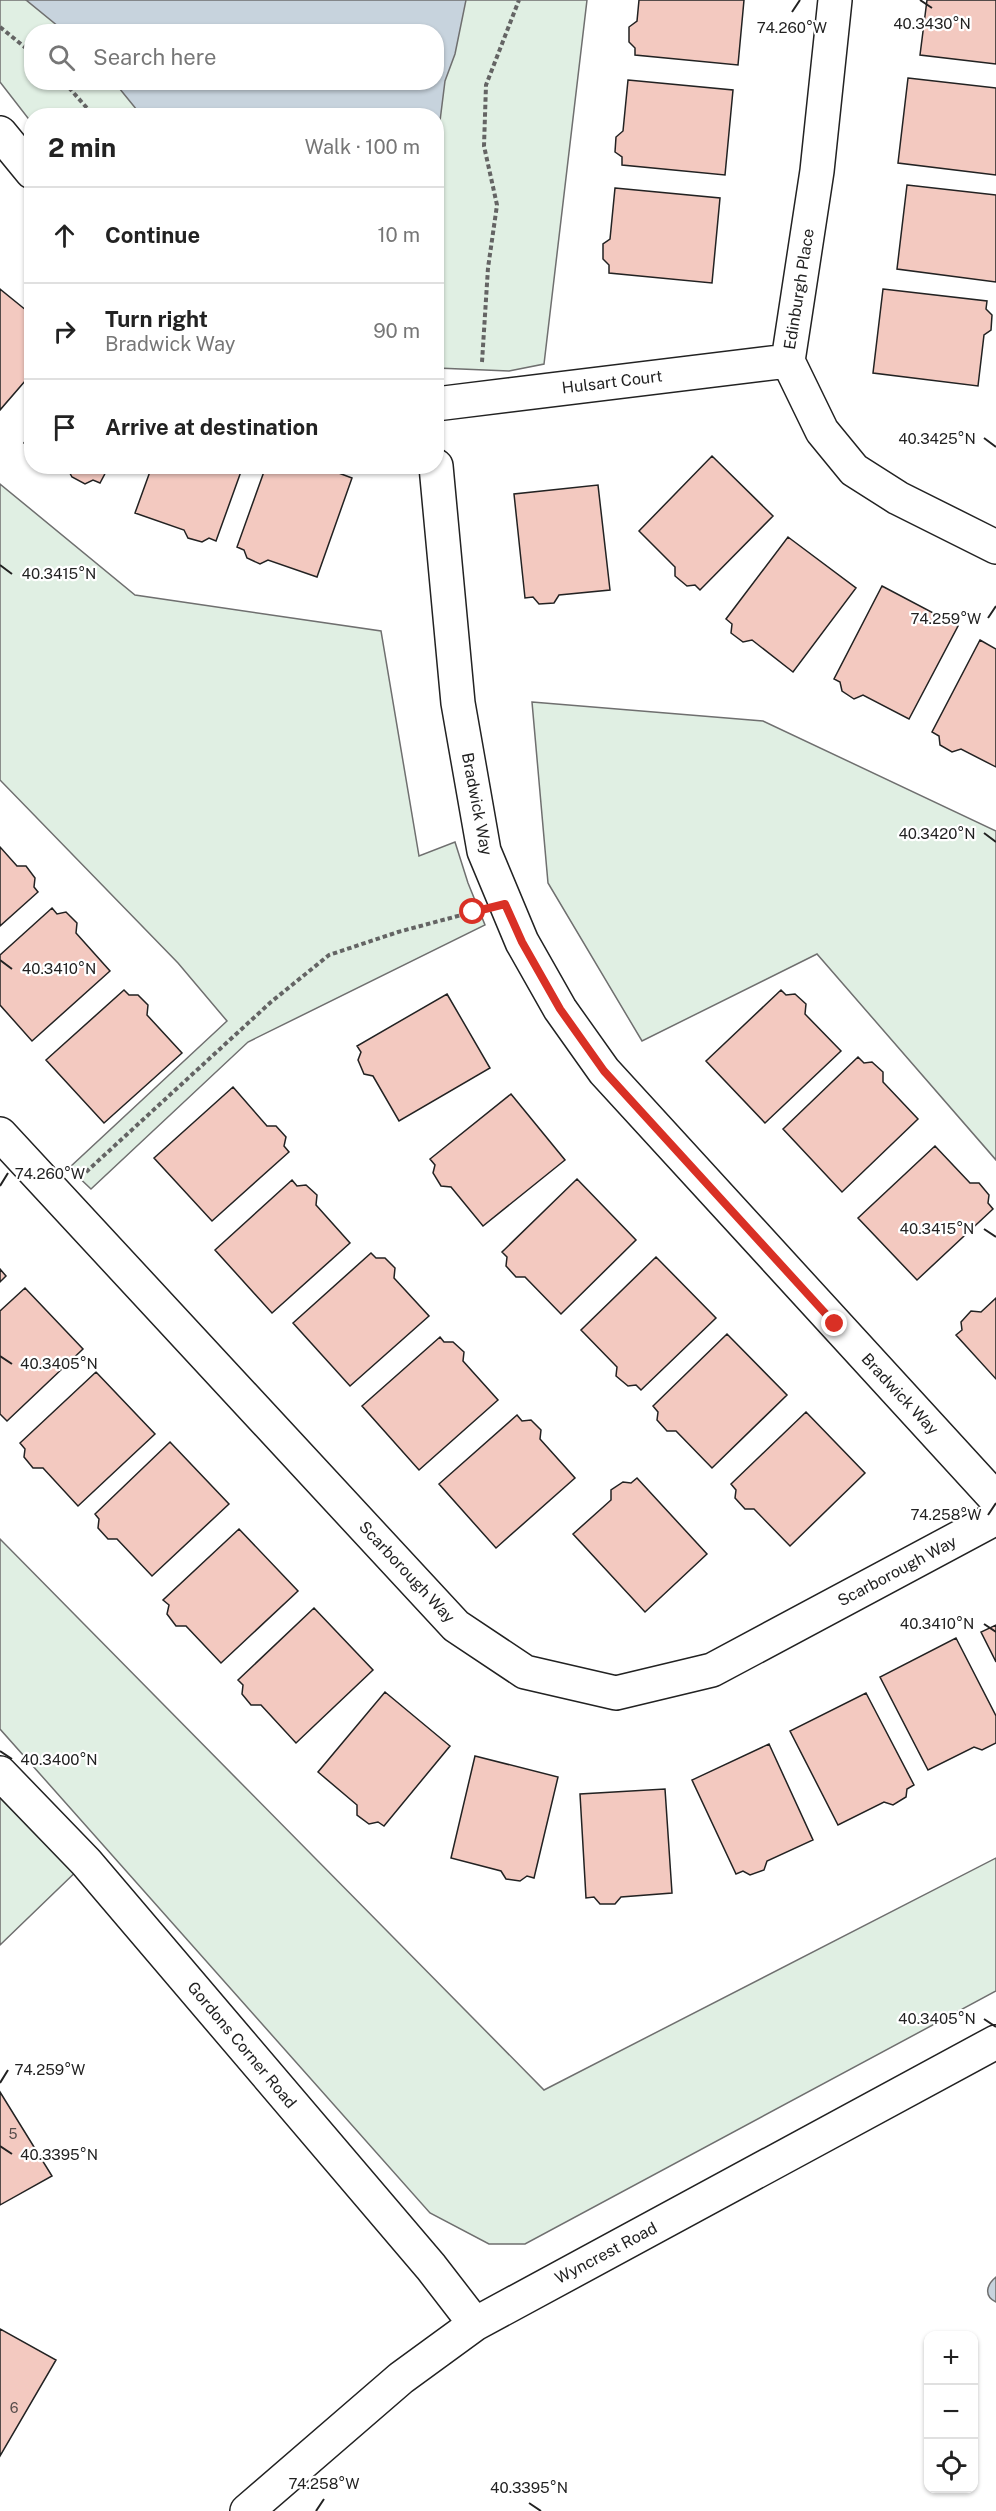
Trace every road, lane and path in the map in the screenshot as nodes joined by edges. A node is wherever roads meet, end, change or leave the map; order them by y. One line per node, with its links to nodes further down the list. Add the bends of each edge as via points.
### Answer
1 (519, 0): 10 (path, via 486,85 484,146 497,205 488,268)
2 (835, 0): 9 (street, Edinburgh Place, via 817,171)
3 (0, 27): 4 (path)
4 (24, 46)
5 (71, 90): 6 (path)
6 (87, 108)
7 (0, 133): 8 (street)
8 (24, 162)
9 (788, 361): 10 (street, Hulsart Court); 13 (street, Edinburgh Place, via 822,431 854,470 898,498)
10 (482, 398): 11 (street, Hulsart Court)
11 (444, 403)
12 (437, 474): 14 (street, Bradwick Way, via 458,703 483,851)
13 (996, 547)
14 (505, 904): 16 (path, via 329,955 271,1002); 17 (street, Bradwick Way, via 560,1009 604,1071)
15 (0, 1134): 16 (street, Scarborough Way)
16 (59, 1197): 18 (street, Scarborough Way, via 456,1626 525,1672 616,1694 712,1670)
17 (996, 1499)
18 (996, 1518)
19 (0, 1773): 21 (street, Gordons Corner Road, via 86,1862)
20 (996, 2042): 21 (street, Wyncrest Road)
21 (476, 2324): 22 (street, Wyncrest Road, via 401,2378)
22 (247, 2511)

